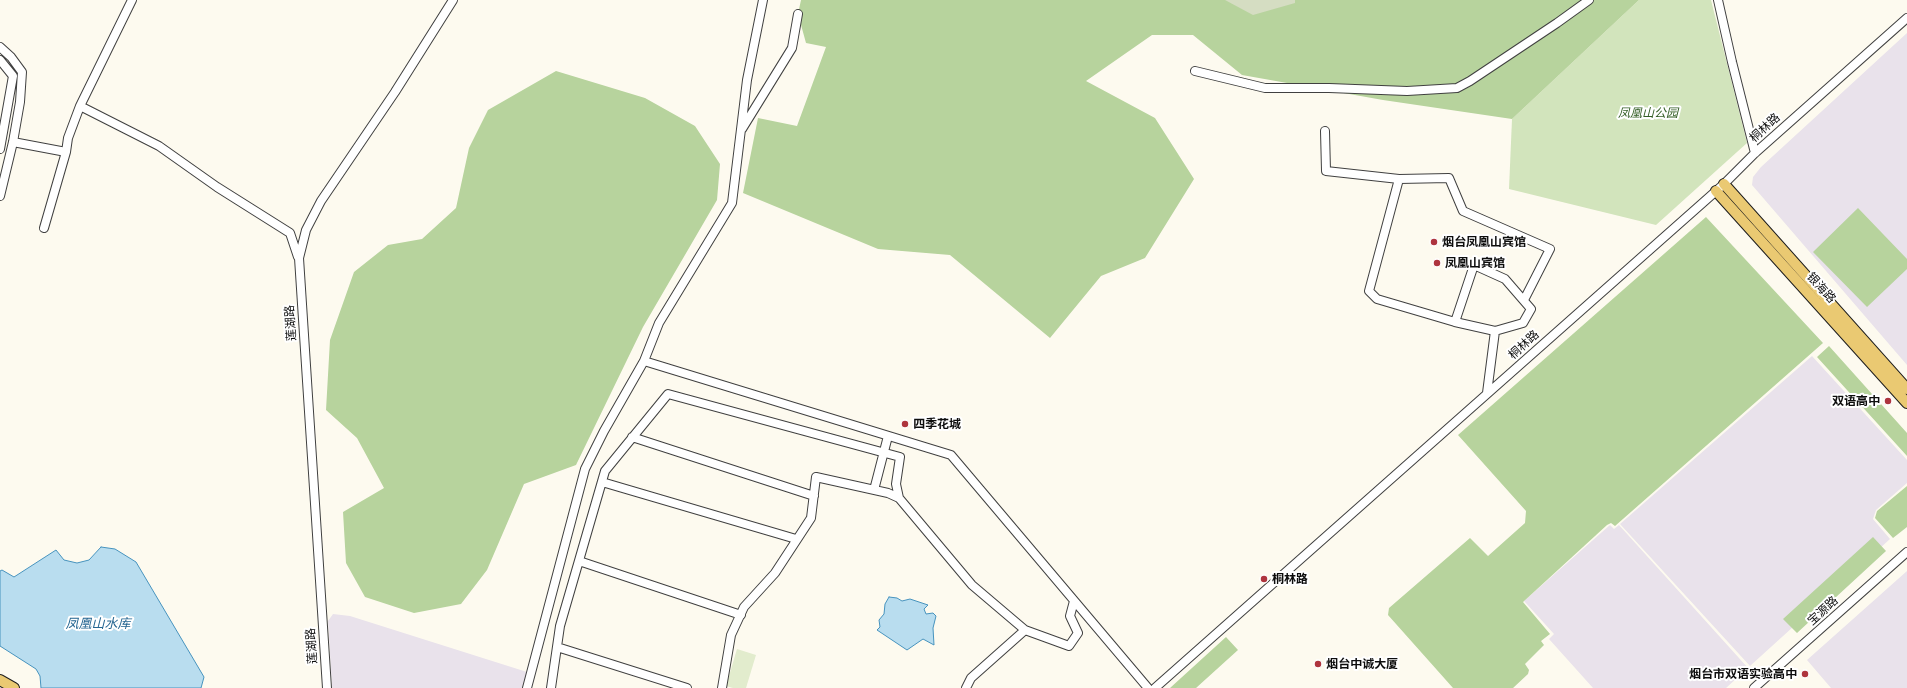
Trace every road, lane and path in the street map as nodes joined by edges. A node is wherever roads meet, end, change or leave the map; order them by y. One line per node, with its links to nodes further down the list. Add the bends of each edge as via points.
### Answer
1 (132, 0): 11 (street)
2 (453, 0): 23 (street, 莲湖路, via 395,92 321,201 306,230)
3 (763, 0): 12 (street)
4 (1589, 0): 10 (street, via 1456,88 1407,91 1265,88)
5 (1718, 0): 17 (street)
6 (798, 14): 12 (street, via 792,48)
7 (1907, 18): 17 (street, 桐林路)
8 (0, 47): 14 (street, via 22,72)
9 (0, 60): 15 (street, via 13,76)
10 (1195, 71)
11 (80, 106): 16 (street, via 68,138); 23 (street, via 159,146 216,187 290,233)
12 (740, 131): 27 (street, via 732,203 659,323)
13 (1326, 131): 18 (street, via 1326,171)
14 (13, 142): 16 (street); 21 (street)
15 (0, 149)
16 (66, 152): 22 (street)
17 (1755, 153): 19 (street, 桐林路)
18 (1399, 179): 24 (street, via 1449,178 1463,211 1550,249); 25 (street, via 1369,291 1377,299)
19 (1724, 184): 20 (street, 桐林路); 28 (main road, 银海路)
20 (1716, 191): 29 (street, 桐林路); 30 (main road, 银海路)
21 (0, 196)
22 (44, 228)
23 (299, 258): 47 (street, 莲湖路)
24 (1524, 300): 25 (street, via 1505,278 1474,265); 26 (street, via 1531,309 1523,323)
25 (1455, 322): 26 (street)
26 (1495, 331): 29 (street)
27 (644, 361): 31 (street); 48 (street, via 585,469)
28 (1907, 389)
29 (1487, 393): 54 (street, 桐林路)
30 (1907, 404)
31 (888, 436): 33 (street); 41 (street, via 951,455)
32 (632, 437): 33 (street, via 668,394); 34 (street, via 605,472); 36 (street)
33 (884, 452): 35 (street); 37 (street, via 900,457 896,484)
34 (602, 482): 38 (street); 40 (street)
35 (874, 490): 36 (street, via 816,477); 37 (street)
36 (814, 496): 38 (street, via 811,518)
37 (898, 498): 43 (street, via 972,585)
38 (796, 539): 42 (street, via 775,573 744,607)
39 (1907, 552): 55 (street, 宝源路)
40 (579, 561): 42 (street); 44 (street, via 560,626)
41 (1074, 601): 43 (street, via 1070,616 1078,632 1069,646); 53 (street)
42 (740, 615): 51 (street, via 731,635)
43 (1025, 630): 52 (street, via 971,678)
44 (557, 647): 49 (street); 50 (street)
45 (0, 680): 46 (main road)
46 (14, 688)
47 (327, 688)
48 (527, 688)
49 (551, 688)
50 (687, 688)
51 (722, 688)
52 (966, 688)
53 (1148, 688)
54 (1155, 688)
55 (1754, 688)

